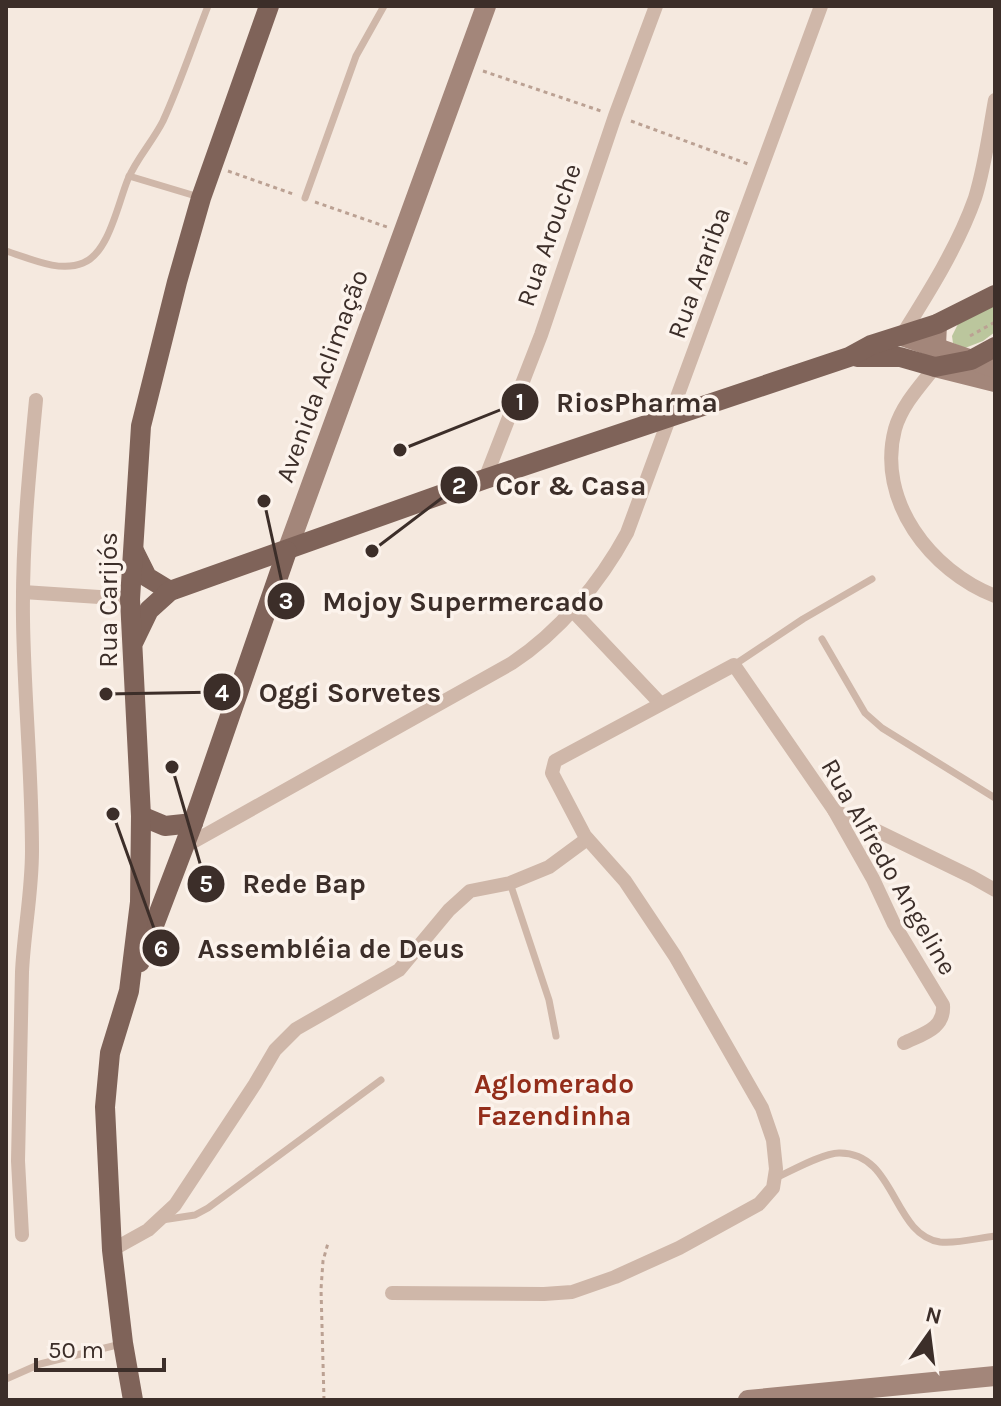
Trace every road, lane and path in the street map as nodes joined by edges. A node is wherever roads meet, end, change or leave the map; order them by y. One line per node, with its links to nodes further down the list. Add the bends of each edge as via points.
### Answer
1 (208, 6): 8 (lane, via 162,122)
2 (269, 6): 9 (main road, Rua Carijós)
3 (384, 6): 10 (lane, via 356,56)
4 (486, 6): 24 (street, Avenida Aclimação)
5 (656, 6): 22 (street, Rua Arouche)
6 (821, 6): 21 (street, Rua Arariba)
7 (995, 100): 15 (street, via 975,196)
8 (129, 176): 9 (lane); 11 (lane, via 104,244 94,257 62,266)
9 (201, 198): 23 (main road, Rua Carijós, via 141,426)
10 (305, 198)
11 (6, 251)
12 (995, 295): 14 (main road)
13 (995, 322): 16 (path, via 970,336)
14 (937, 324): 15 (main road); 18 (street)
15 (902, 336): 17 (main road); 18 (street)
16 (993, 355): 18 (main road)
17 (849, 357): 18 (main road); 21 (main road)
18 (935, 358): 19 (street); 28 (street, via 896,427 891,471 897,497 921,541 949,570)
19 (995, 382)
20 (36, 400): 27 (street)
21 (671, 416): 22 (main road); 30 (street, Rua Arariba, via 627,533 598,581)
22 (485, 479): 24 (main road)
23 (132, 546): 26 (main road, via 147,577); 29 (main road, Rua Carijós)
24 (287, 551): 26 (main road); 38 (main road, Avenida Aclimação)
25 (872, 579): 33 (lane)
26 (170, 591): 32 (main road, via 149,610)
27 (23, 592): 29 (street); 49 (street, via 32,850 22,972)
28 (995, 596)
29 (130, 599): 32 (main road, Rua Carijós)
30 (571, 609): 34 (street); 40 (street, Rua Arariba, via 537,647 512,663)
31 (822, 639): 35 (lane, via 865,713)
32 (132, 644): 37 (main road, Rua Carijós)
33 (734, 665): 34 (street); 36 (street, Rua Alfredo Angeline)
34 (660, 703): 39 (street, via 555,761 552,773)
35 (995, 798)
36 (834, 810): 42 (street); 45 (street, Rua Alfredo Angeline, via 943,1005 937,1026)
37 (141, 816): 38 (main road, via 165,826); 43 (main road, Rua Carijós, via 140,902)
38 (193, 823): 40 (main road, Avenida Aclimação)
39 (587, 839): 41 (street, via 549,867); 47 (street, via 653,921 762,1108 773,1140)
40 (184, 847): 43 (main road, Avenida Aclimação)
41 (510, 883): 44 (lane); 48 (street, via 470,891 399,970 296,1029 275,1050 175,1205)
42 (995, 890)
43 (129, 991): 52 (main road, Rua Carijós, via 106,1081)
44 (556, 1036)
45 (904, 1043)
46 (381, 1080): 48 (lane, via 208,1208)
47 (775, 1178): 50 (lane, via 837,1153 862,1157 880,1173 918,1234 940,1242); 53 (street, via 759,1204 679,1248 572,1292)
48 (160, 1220): 52 (street)
49 (22, 1235)
50 (995, 1236)
51 (328, 1243): 59 (path, via 321,1289)
52 (112, 1250): 54 (main road, Rua Carijós)
53 (392, 1293)
54 (123, 1343): 56 (lane, via 40,1364); 58 (main road, Rua Carijós)
55 (995, 1376): 57 (street)
56 (6, 1379)
57 (888, 1393): 60 (street)
58 (133, 1400)
59 (324, 1400)
60 (748, 1400)

